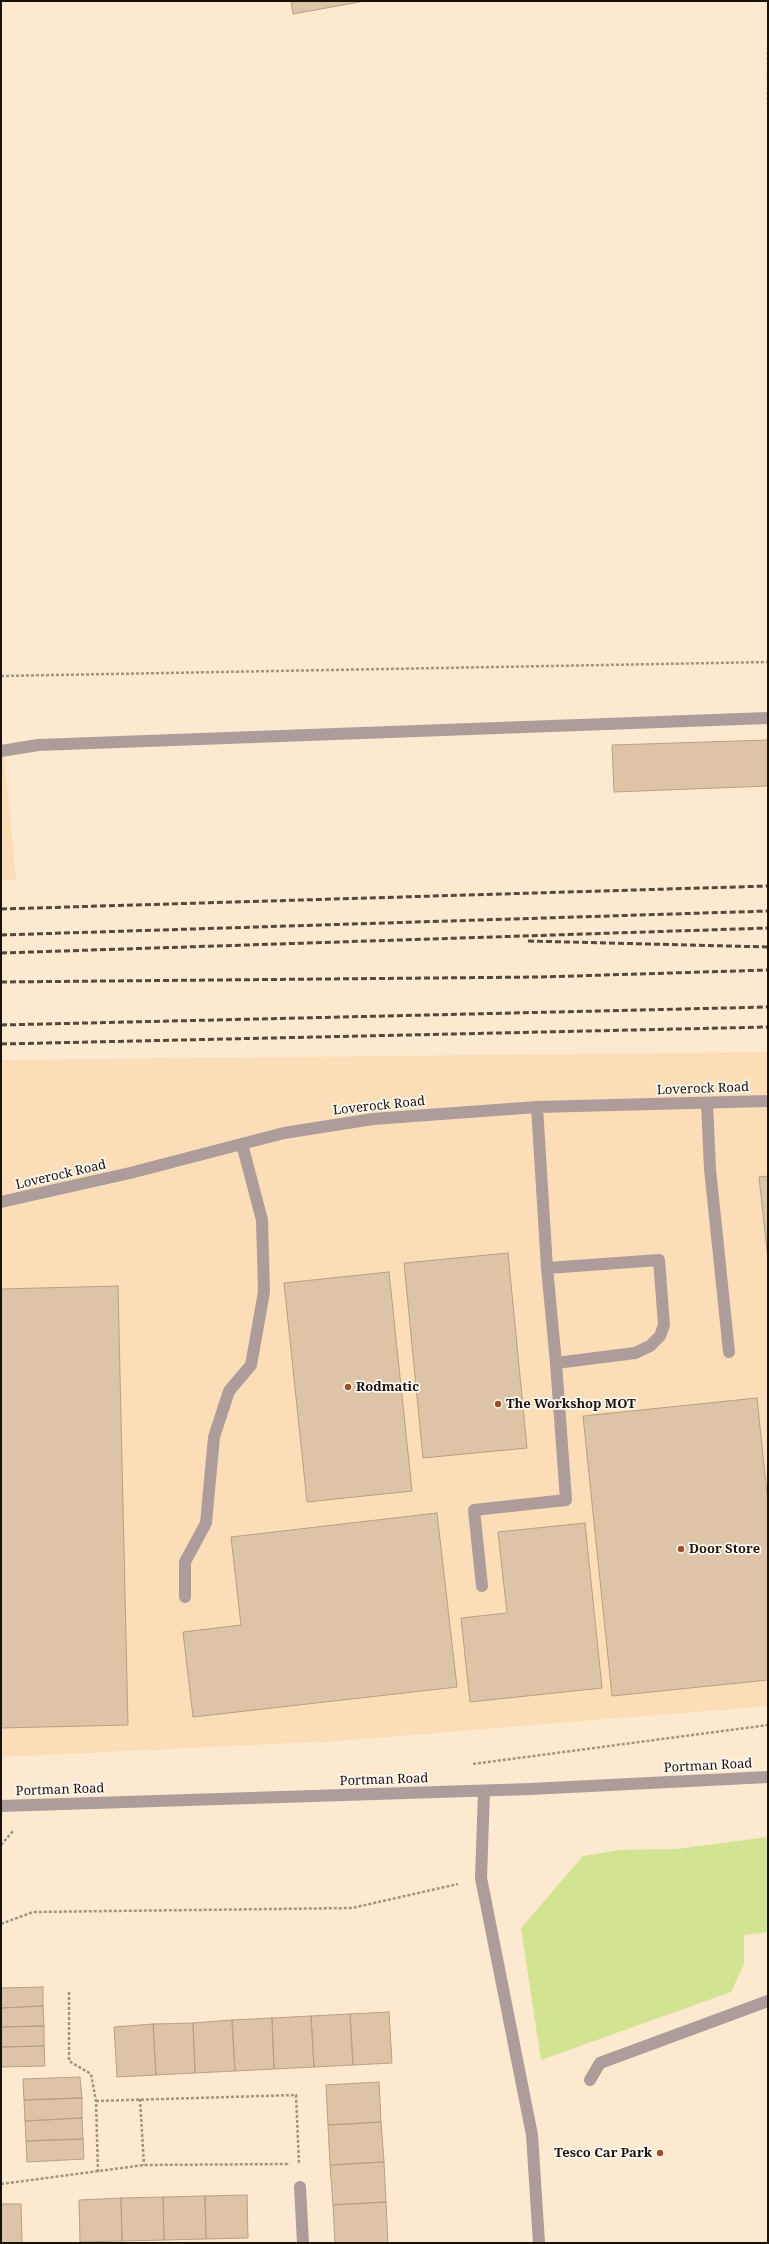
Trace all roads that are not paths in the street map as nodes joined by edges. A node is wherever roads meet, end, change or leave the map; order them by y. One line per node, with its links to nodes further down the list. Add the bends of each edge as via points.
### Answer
1 (768, 718): 2 (street, via 38,745)
2 (1, 751)
3 (768, 1101): 4 (street, Loverock Road)
4 (707, 1103): 5 (street, Loverock Road); 9 (street, via 710,1169)
5 (537, 1108): 6 (street, Loverock Road, via 373,1119 291,1132); 8 (street)
6 (242, 1144): 7 (street, Loverock Road); 12 (street, via 262,1220 264,1292 251,1365 229,1391 214,1437 206,1523 185,1562)
7 (1, 1202)
8 (546, 1268): 10 (street); 10 (street, via 659,1260 664,1326 660,1336 650,1346 635,1353)
9 (729, 1352)
10 (556, 1363): 11 (street, via 566,1500 474,1510)
11 (482, 1586)
12 (185, 1597)
13 (768, 1777): 14 (street, Portman Road)
14 (484, 1790): 15 (street, Portman Road); 20 (street, via 481,1878 532,2135)
15 (1, 1806)
16 (768, 2001): 17 (street, via 600,2064)
17 (590, 2080)
18 (300, 2187): 19 (street)
19 (303, 2243)
20 (539, 2243)

